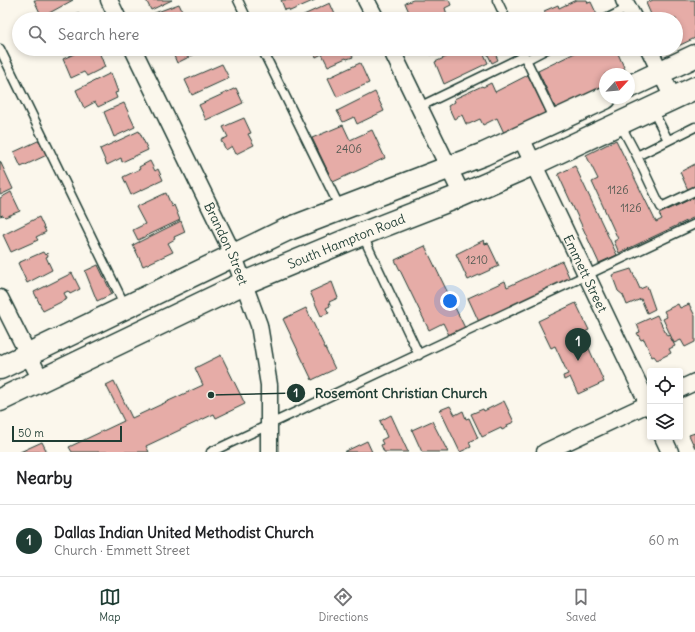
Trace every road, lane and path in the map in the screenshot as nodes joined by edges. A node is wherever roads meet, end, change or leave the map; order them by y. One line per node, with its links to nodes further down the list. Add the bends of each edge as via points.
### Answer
1 (109, 0): 6 (street)
2 (238, 0): 7 (lane)
3 (366, 0): 8 (street)
4 (496, 0): 9 (lane)
5 (630, 6): 10 (lane)
6 (115, 12)
7 (244, 12)
8 (372, 12)
9 (502, 12)
10 (619, 12)
11 (0, 49): 43 (lane)
12 (136, 56): 39 (street, Brandon Street)
13 (265, 56): 36 (lane)
14 (394, 56): 24 (street)
15 (522, 56): 24 (lane)
16 (524, 56): 26 (lane)
17 (652, 56): 19 (street)
18 (695, 56): 19 (main road)
19 (660, 72): 20 (main road); 22 (street)
20 (635, 84)
21 (695, 88): 22 (main road, South Hampton Road)
22 (673, 98): 25 (main road, South Hampton Road)
23 (599, 101): 26 (main road)
24 (419, 107): 33 (street)
25 (652, 108): 27 (main road, South Hampton Road); 30 (lane)
26 (556, 121): 29 (main road)
27 (619, 124): 31 (lane); 32 (main road, South Hampton Road)
28 (695, 127): 30 (lane)
29 (521, 138): 32 (street, Emmett Street); 33 (main road)
30 (668, 140): 31 (lane)
31 (637, 156): 34 (lane, via 661,207)
32 (533, 164): 35 (main road, South Hampton Road); 40 (street, Emmett Street)
33 (448, 168): 35 (street); 36 (main road)
34 (695, 191)
35 (462, 196): 38 (main road, South Hampton Road)
36 (340, 208): 39 (main road)
37 (695, 224): 40 (lane)
38 (362, 234): 41 (main road, South Hampton Road); 45 (lane)
39 (233, 254): 41 (street, Brandon Street); 43 (main road)
40 (586, 274): 45 (lane); 51 (street, Emmett Street)
41 (244, 283): 47 (main road, South Hampton Road); 53 (street, Brandon Street, via 259,325 269,385)
42 (0, 298): 44 (street)
43 (126, 308): 44 (main road)
44 (28, 354): 46 (main road); 47 (street)
45 (419, 355): 53 (lane)
46 (0, 368)
47 (41, 380): 50 (main road, South Hampton Road)
48 (695, 382): 49 (street)
49 (683, 388)
50 (0, 400)
51 (649, 404)
52 (647, 406): 57 (street)
53 (270, 424): 55 (lane); 56 (street, Brandon Street)
54 (664, 440): 58 (street)
55 (211, 452)
56 (269, 452)
57 (546, 452)
58 (670, 452)

